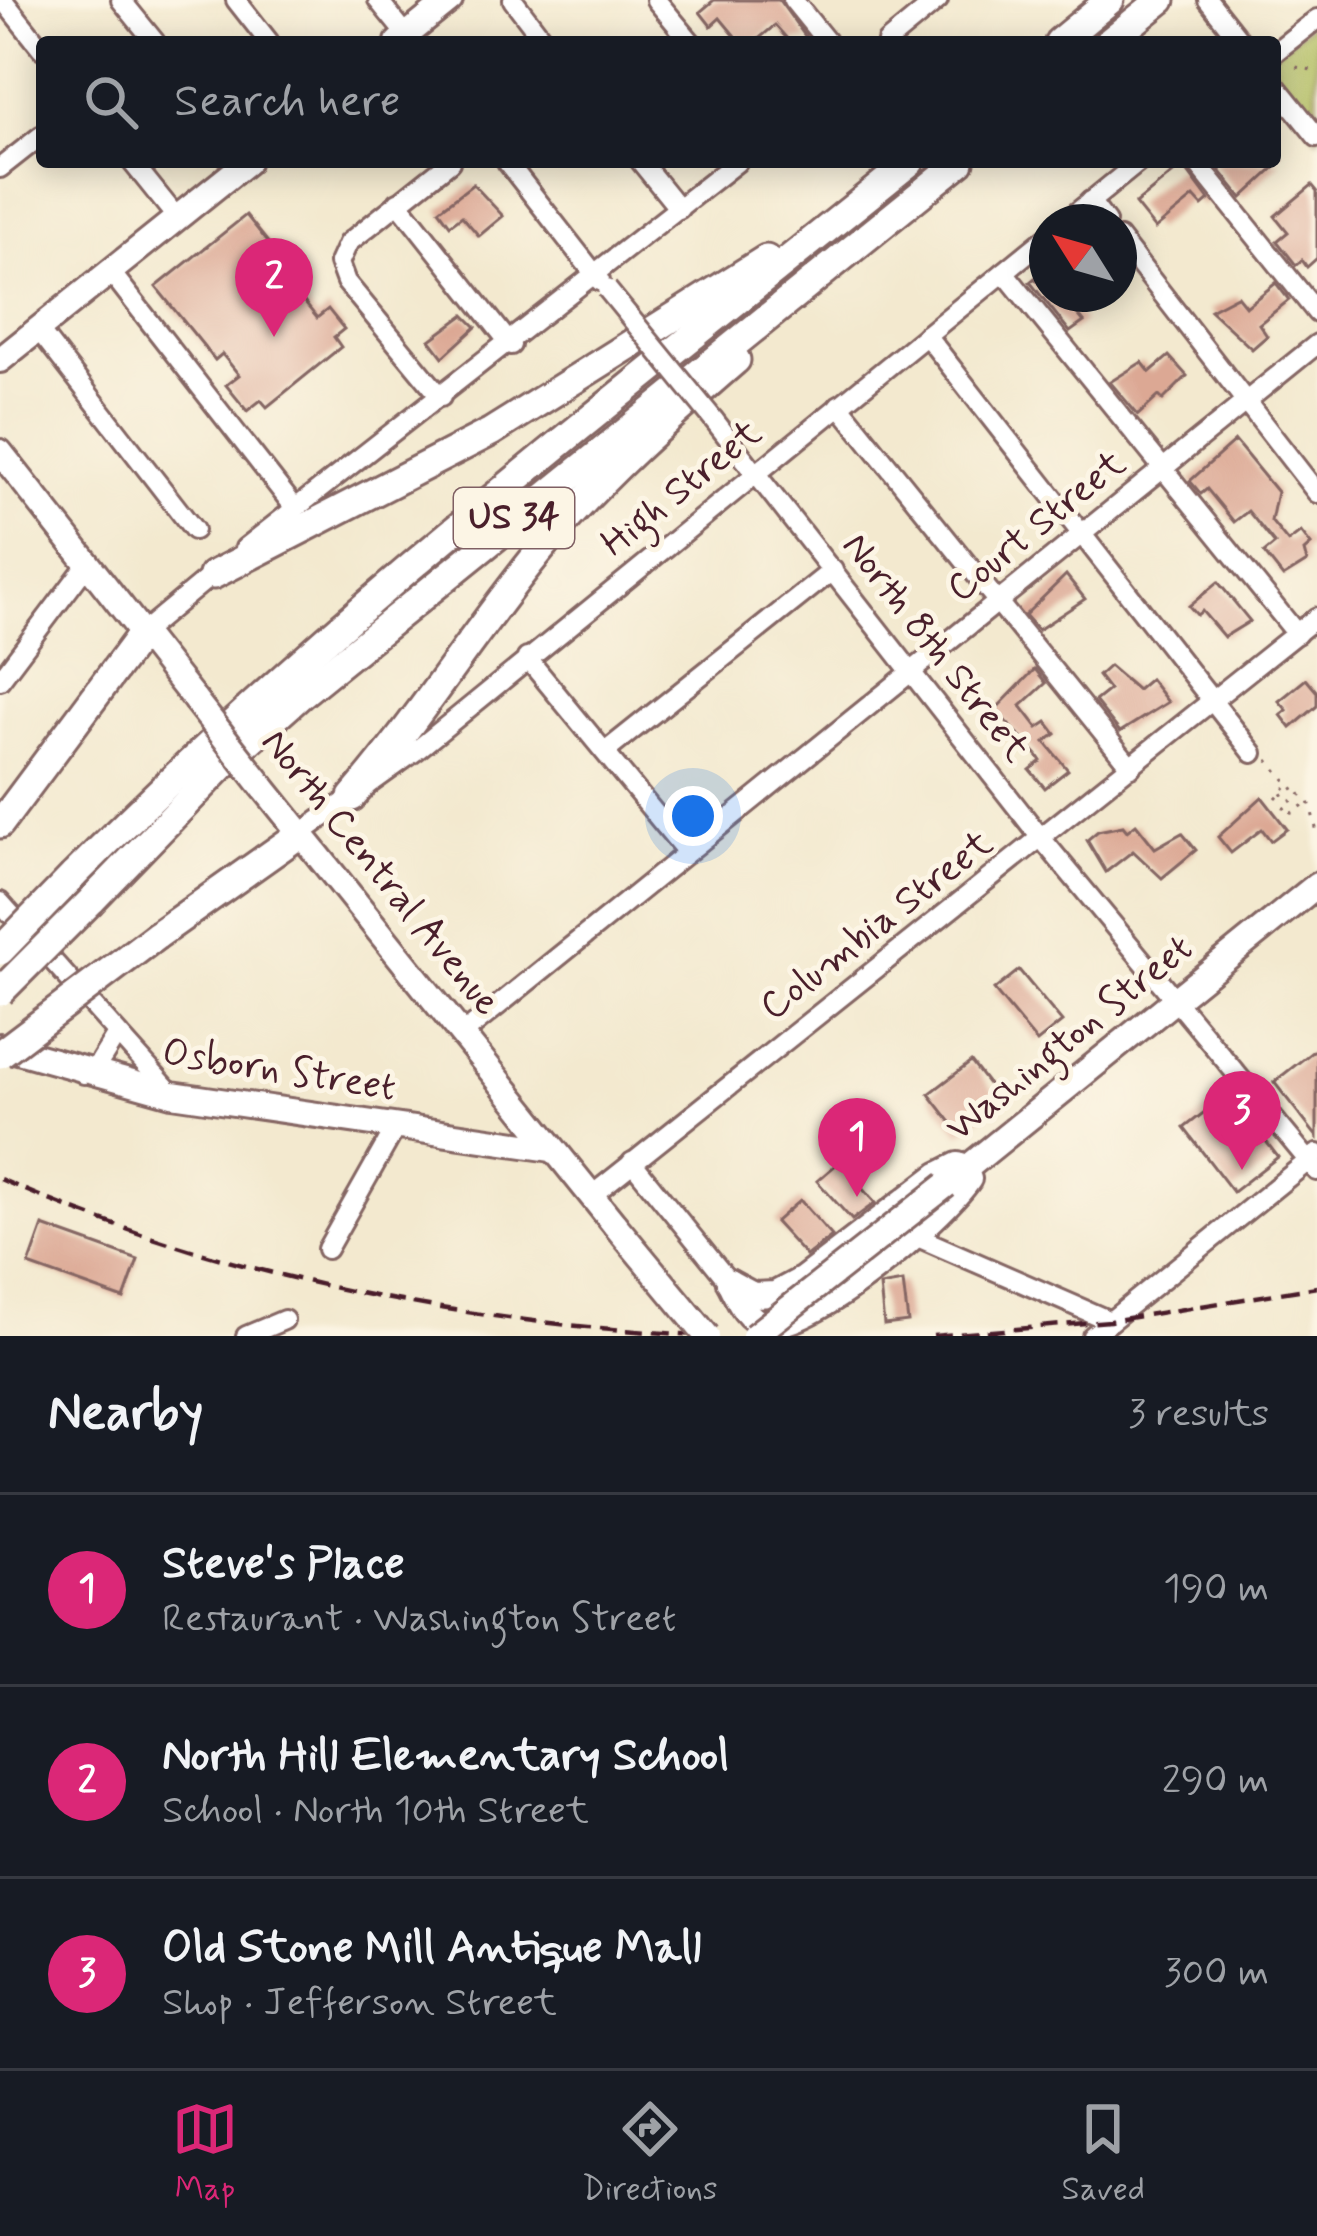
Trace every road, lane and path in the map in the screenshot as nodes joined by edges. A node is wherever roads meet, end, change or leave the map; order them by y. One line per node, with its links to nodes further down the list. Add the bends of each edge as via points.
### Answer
1 (3, 0): 25 (street)
2 (121, 0): 15 (street)
3 (236, 0): 16 (street)
4 (378, 0): 17 (street)
5 (450, 0): 18 (main road)
6 (512, 0): 19 (street)
7 (656, 0): 20 (street)
8 (793, 0): 21 (street)
9 (1111, 0): 23 (highway)
10 (1161, 0): 24 (highway)
11 (1208, 0): 14 (street)
12 (934, 1): 22 (street)
13 (1317, 19): 26 (street)
14 (1235, 34)
15 (150, 36)
16 (264, 36)
17 (403, 36)
18 (410, 36)
19 (540, 36)
20 (686, 36)
21 (822, 36)
22 (894, 36)
23 (1066, 36)
24 (1116, 36)
25 (36, 41)
26 (1281, 47)
27 (1296, 67): 28 (path)
28 (1317, 71)
29 (1281, 92): 32 (street)
30 (1284, 130): 31 (path)
31 (1281, 135)
32 (1317, 137)
33 (36, 140): 34 (street)
34 (0, 168)
35 (137, 168): 51 (street)
36 (240, 168): 51 (main road)
37 (442, 168): 47 (street)
38 (512, 168): 56 (street, North 8th Street)
39 (646, 168): 50 (street)
40 (730, 168): 50 (street)
41 (903, 168): 45 (highway, US 34)
42 (952, 168): 46 (highway, US 34)
43 (1132, 168): 48 (street)
44 (1201, 168): 57 (street)
45 (881, 186): 75 (highway, via 491,432); 95 (highway, US 34, bridge, via 367,601 186,761)
46 (929, 186): 87 (highway, via 592,492); 96 (highway, US 34, bridge, via 303,693)
47 (398, 202): 61 (street); 63 (street, via 348,243 338,263)
48 (1090, 202): 49 (street)
49 (1088, 204)
50 (679, 209): 56 (street)
51 (177, 218): 54 (main road)
52 (1029, 252): 55 (street, High Street)
53 (1137, 261): 64 (street)
54 (110, 271): 58 (main road); 70 (street)
55 (1004, 272): 59 (street, High Street); 67 (street)
56 (601, 282): 61 (street); 68 (street, North 8th Street, bridge)
57 (1317, 313)
58 (38, 329): 62 (main road); 71 (street)
59 (926, 335): 65 (street, High Street); 72 (street)
60 (1317, 344): 64 (street, Court Street)
61 (511, 345): 63 (street)
62 (0, 360)
63 (441, 397): 70 (street)
64 (1246, 400): 67 (street, Court Street); 69 (street)
65 (839, 405): 68 (street, High Street); 76 (street)
66 (0, 452): 73 (main road, North Central Avenue)
67 (1163, 468): 72 (street, Court Street); 79 (street)
68 (754, 472): 74 (street, North 8th Street); 80 (street, High Street)
69 (1317, 493)
70 (296, 508): 75 (street)
71 (194, 530)
72 (1081, 533): 76 (street, Court Street); 83 (street)
73 (88, 562): 78 (main road, North Central Avenue); 82 (street)
74 (833, 570): 81 (street, North 8th Street); 84 (street)
75 (213, 574): 78 (street)
76 (997, 602): 81 (street, Court Street); 86 (street)
77 (1317, 617): 79 (street, Columbia Street)
78 (143, 632): 88 (highway); 90 (main road, North Central Avenue, bridge)
79 (1297, 634): 83 (street, Columbia Street)
80 (527, 658): 84 (street); 87 (street, High Street)
81 (911, 670): 91 (street, North 8th Street); 92 (street, Court Street)
82 (0, 680)
83 (1212, 702): 85 (street); 86 (street, Columbia Street)
84 (605, 752): 92 (street)
85 (1253, 753): 89 (path, via 1273,762 1289,784 1275,799 1296,787 1301,794 1283,806 1289,815 1309,802)
86 (1131, 767): 91 (street, Columbia Street)
87 (352, 797): 90 (street, High Street)
88 (0, 824)
89 (1317, 832)
90 (300, 834): 98 (main road, North Central Avenue); 100 (highway, bridge)
91 (1041, 838): 97 (street, North 8th Street); 106 (street, Columbia Street)
92 (686, 851): 98 (street, Court Street)
93 (1317, 885): 97 (main road, Washington Street)
94 (0, 902): 99 (street)
95 (0, 951)
96 (0, 992)
97 (1175, 1000): 105 (main road, Washington Street); 107 (street, North 8th Street)
98 (464, 1033): 104 (main road, North Central Avenue)
99 (117, 1034): 101 (street); 102 (street)
100 (0, 1050): 101 (main road, Osborn Street)
101 (84, 1074): 102 (main road, Osborn Street)
102 (172, 1094): 103 (main road, Osborn Street)
103 (397, 1126): 104 (main road, Osborn Street); 110 (street)
104 (552, 1149): 108 (main road, North Central Avenue)
105 (988, 1152): 109 (main road, via 959,1194); 111 (main road, via 938,1174 788,1288 753,1295); 116 (main road, Washington Street, bridge)
106 (632, 1162): 108 (street, Columbia Street); 111 (street)
107 (1314, 1162): 113 (street)
108 (591, 1196): 115 (main road, North Central Avenue, bridge)
109 (913, 1235): 111 (main road, via 797,1324 761,1324); 113 (street)
110 (327, 1249)
111 (729, 1282)
112 (284, 1320): 114 (street)
113 (1110, 1322): 117 (street)
114 (246, 1336)
115 (707, 1336)
116 (754, 1336)
117 (1092, 1336)

